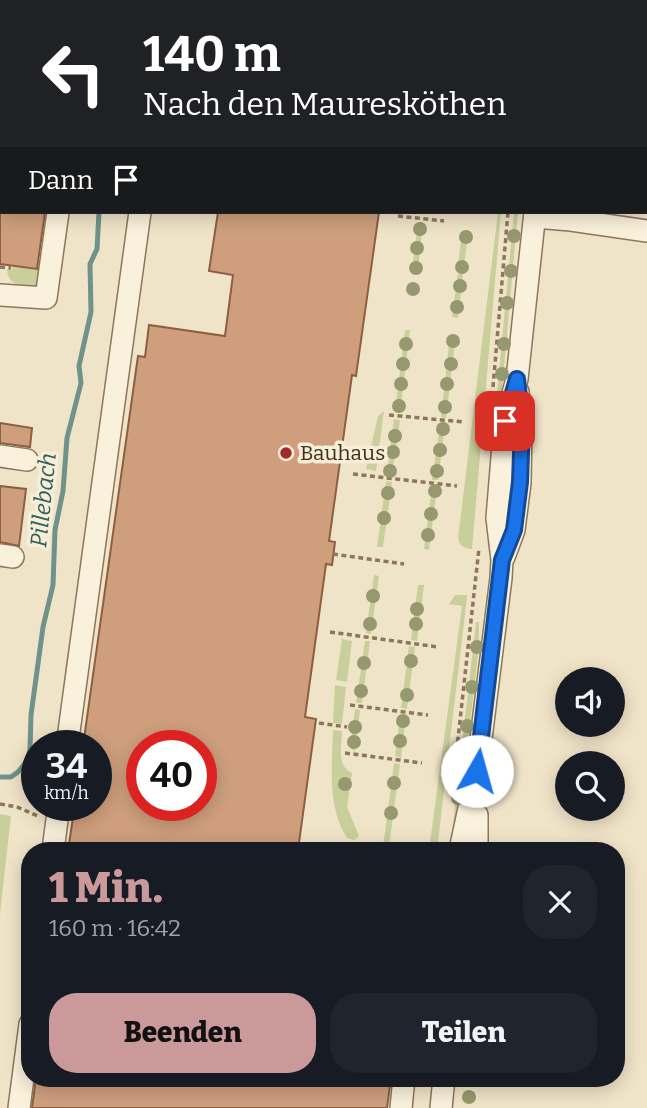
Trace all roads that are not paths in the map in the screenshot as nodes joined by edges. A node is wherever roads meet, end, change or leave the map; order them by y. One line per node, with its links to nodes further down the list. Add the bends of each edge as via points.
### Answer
1 (58, 214): 5 (street, via 46,298)
2 (141, 214): 8 (street)
3 (535, 215): 4 (street); 9 (street, via 517,379 505,421 497,518 502,560)
4 (647, 231)
5 (0, 295)
6 (0, 456): 7 (street)
7 (27, 460)
8 (69, 730)
9 (477, 771): 12 (street); 13 (street)
10 (57, 821): 11 (street)
11 (54, 842)
12 (462, 842)
13 (477, 842)
14 (22, 1087): 17 (street)
15 (403, 1087): 18 (street)
16 (443, 1087): 19 (street)
17 (19, 1108)
18 (401, 1108)
19 (441, 1108)

